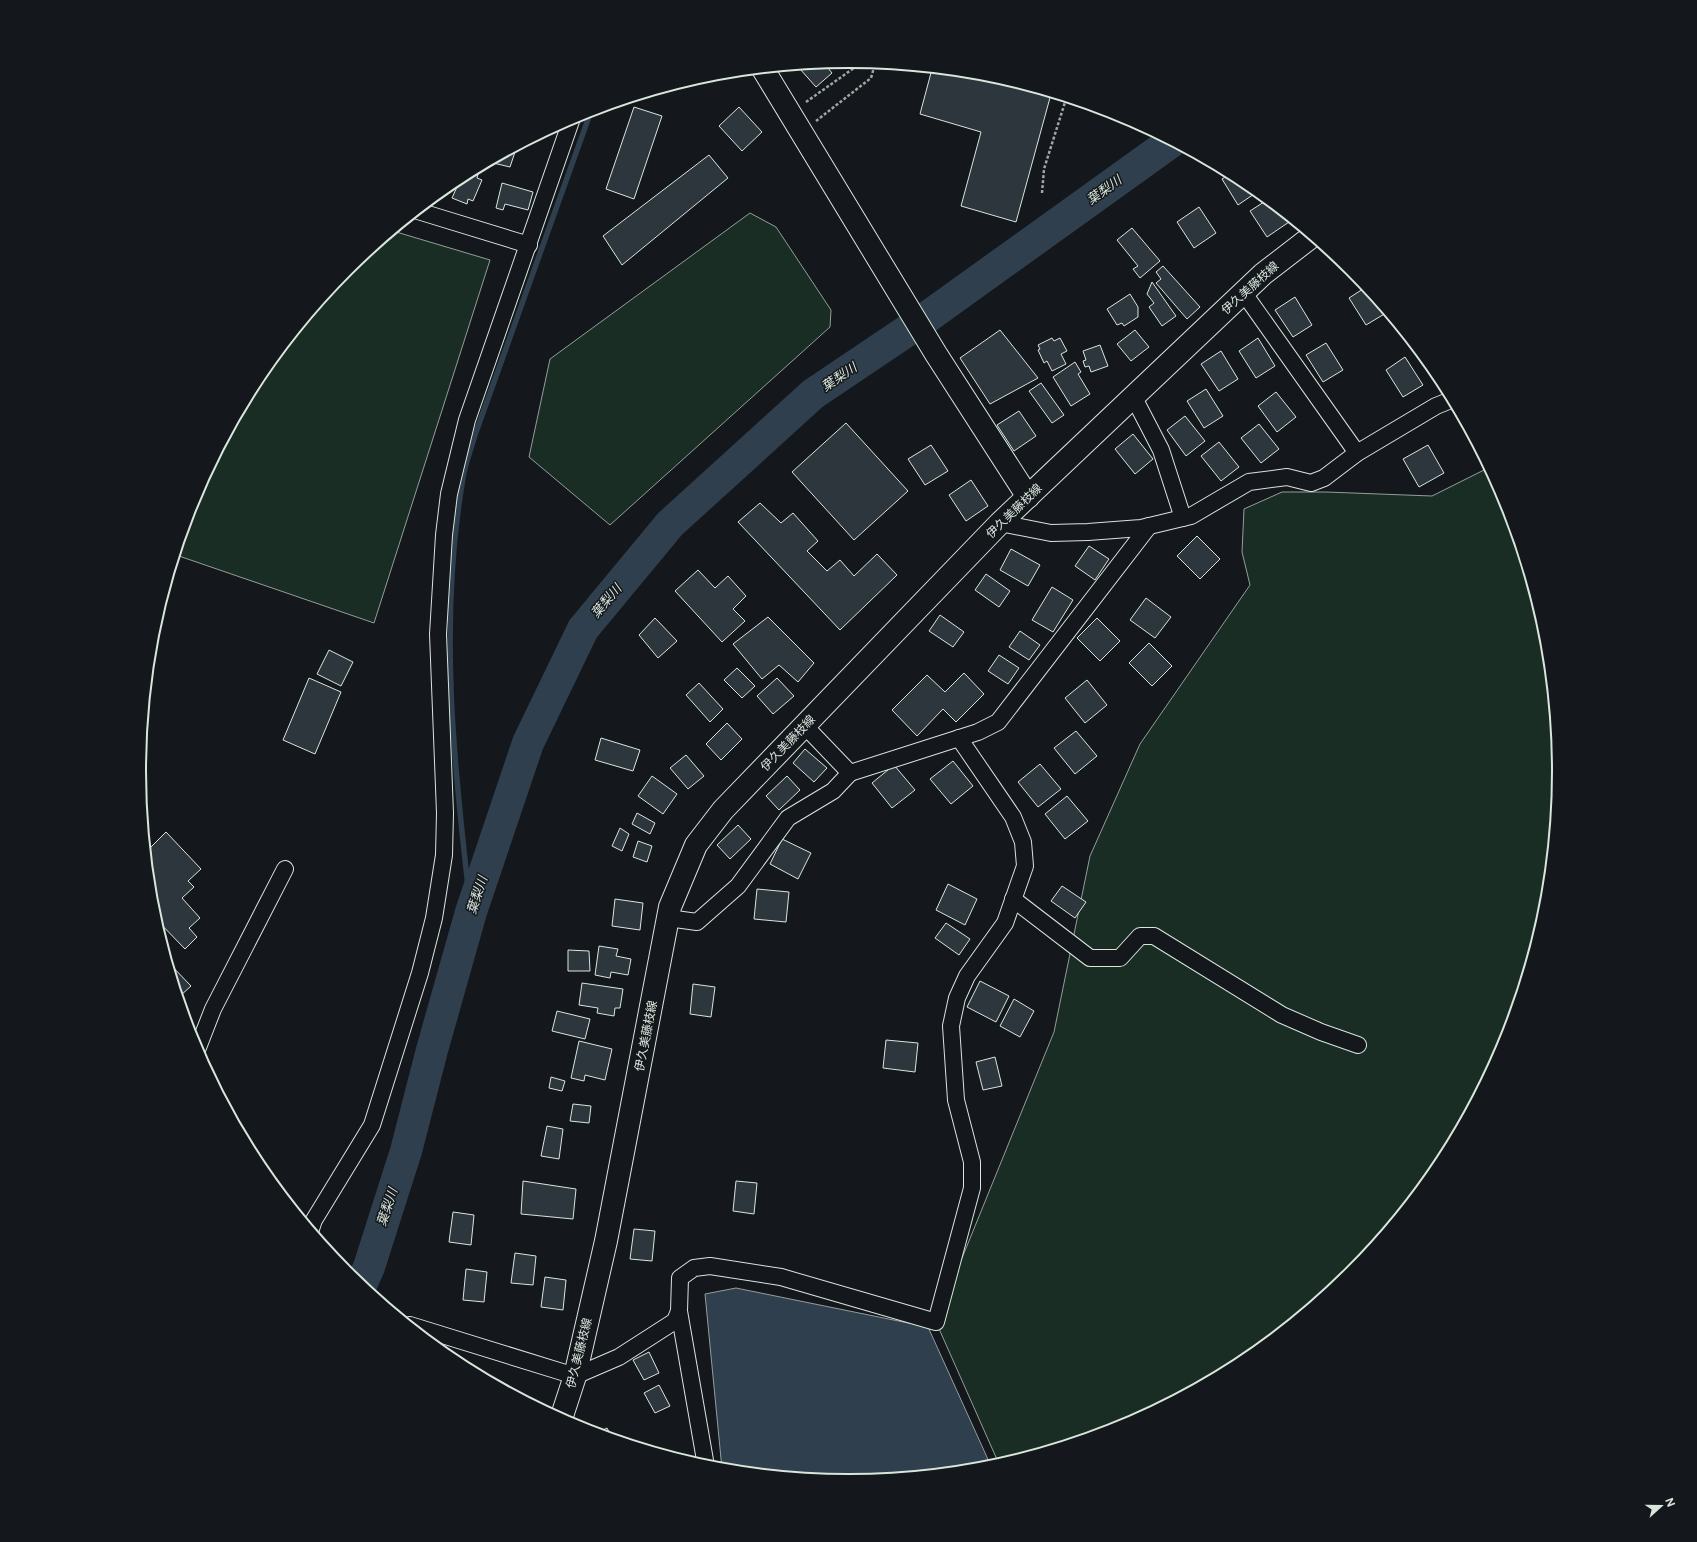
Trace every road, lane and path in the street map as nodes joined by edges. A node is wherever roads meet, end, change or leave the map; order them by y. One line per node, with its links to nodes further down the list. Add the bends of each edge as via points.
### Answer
1 (854, 68): 5 (path)
2 (874, 69): 7 (path, via 871,78)
3 (766, 73): 5 (main road)
4 (1065, 102): 8 (path, via 1044,169)
5 (790, 114): 7 (main road)
6 (569, 126): 11 (street)
7 (802, 133): 16 (main road, via 936,354)
8 (1042, 193)
9 (422, 212): 11 (street)
10 (1308, 239): 12 (main road, 伊久美藤枝線)
11 (528, 245): 28 (street, via 467,420 449,494 438,634 445,813 444,855 434,918 420,973 372,1125)
12 (1244, 292): 13 (main road, 伊久美藤枝線); 15 (street)
13 (1133, 396): 16 (main road, 伊久美藤枝線); 17 (street, via 1161,450)
14 (1446, 402): 15 (street)
15 (1357, 453): 17 (street, via 1324,478 1311,483 1286,477 1249,482 1191,516)
16 (1028, 497): 18 (main road, 伊久美藤枝線)
17 (1183, 518): 19 (street)
18 (1000, 523): 19 (street, via 1051,532 1088,532); 20 (main road, 伊久美藤枝線)
19 (1149, 526): 21 (street, via 998,722)
20 (804, 726): 22 (street); 25 (main road, 伊久美藤枝線, via 723,810 696,845 670,907)
21 (959, 738): 22 (street); 24 (street, via 1013,817 1023,842 1025,866)
22 (850, 773): 25 (street, via 833,791 788,818 738,886 697,922)
23 (284, 869): 26 (street, via 213,1009)
24 (1013, 899): 27 (street, via 1090,958 1120,958 1140,936 1154,936 1282,1016); 29 (street, via 1005,923 967,976 957,998 952,1019 956,1100 972,1162 972,1188 936,1322 781,1277 710,1266 694,1268 680,1278)
25 (668, 918): 31 (main road, 伊久美藤枝線, via 606,1241)
26 (200, 1042)
27 (1358, 1045)
28 (312, 1226)
29 (679, 1311): 31 (street, via 675,1320 619,1357); 33 (street)
30 (420, 1328): 31 (street)
31 (575, 1376): 32 (main road, 伊久美藤枝線)
32 (563, 1413)
33 (705, 1459)

